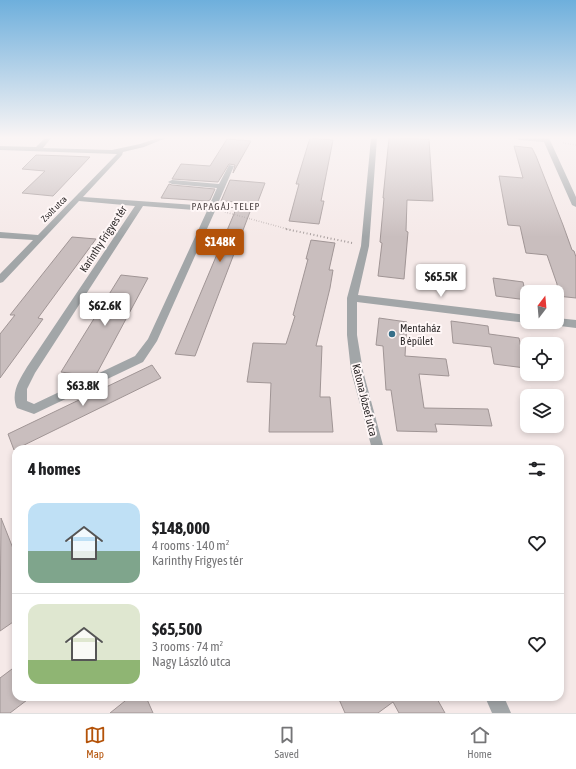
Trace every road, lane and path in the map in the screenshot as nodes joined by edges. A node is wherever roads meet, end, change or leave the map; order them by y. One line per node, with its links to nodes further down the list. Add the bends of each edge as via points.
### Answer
1 (104, 171): 7 (street, Zsolt utca)
2 (229, 171): 6 (street, Karinthy Frigyes tér)
3 (371, 171): 13 (street, Katona József utca)
4 (561, 171): 9 (street)
5 (172, 182): 6 (street)
6 (222, 186): 10 (street, Karinthy Frigyes tér)
7 (79, 199): 8 (street, Karinthy Frigyes tér); 12 (street, Zsolt utca)
8 (141, 204): 10 (street, Karinthy Frigyes tér); 10 (street, Karinthy Frigyes tér, via 31,370 21,389 21,404 34,409 138,359 152,341)
9 (576, 205)
10 (212, 209): 13 (path)
11 (0, 235): 12 (street)
12 (40, 238): 14 (street, Zsolt utca)
13 (364, 246): 15 (street, Katona József utca)
14 (0, 280)
15 (352, 298): 16 (street); 19 (street, Katona József utca, via 356,371)
16 (520, 318)
17 (564, 323): 18 (street)
18 (576, 324)
19 (377, 445)
20 (496, 701): 21 (street)
21 (502, 713)

